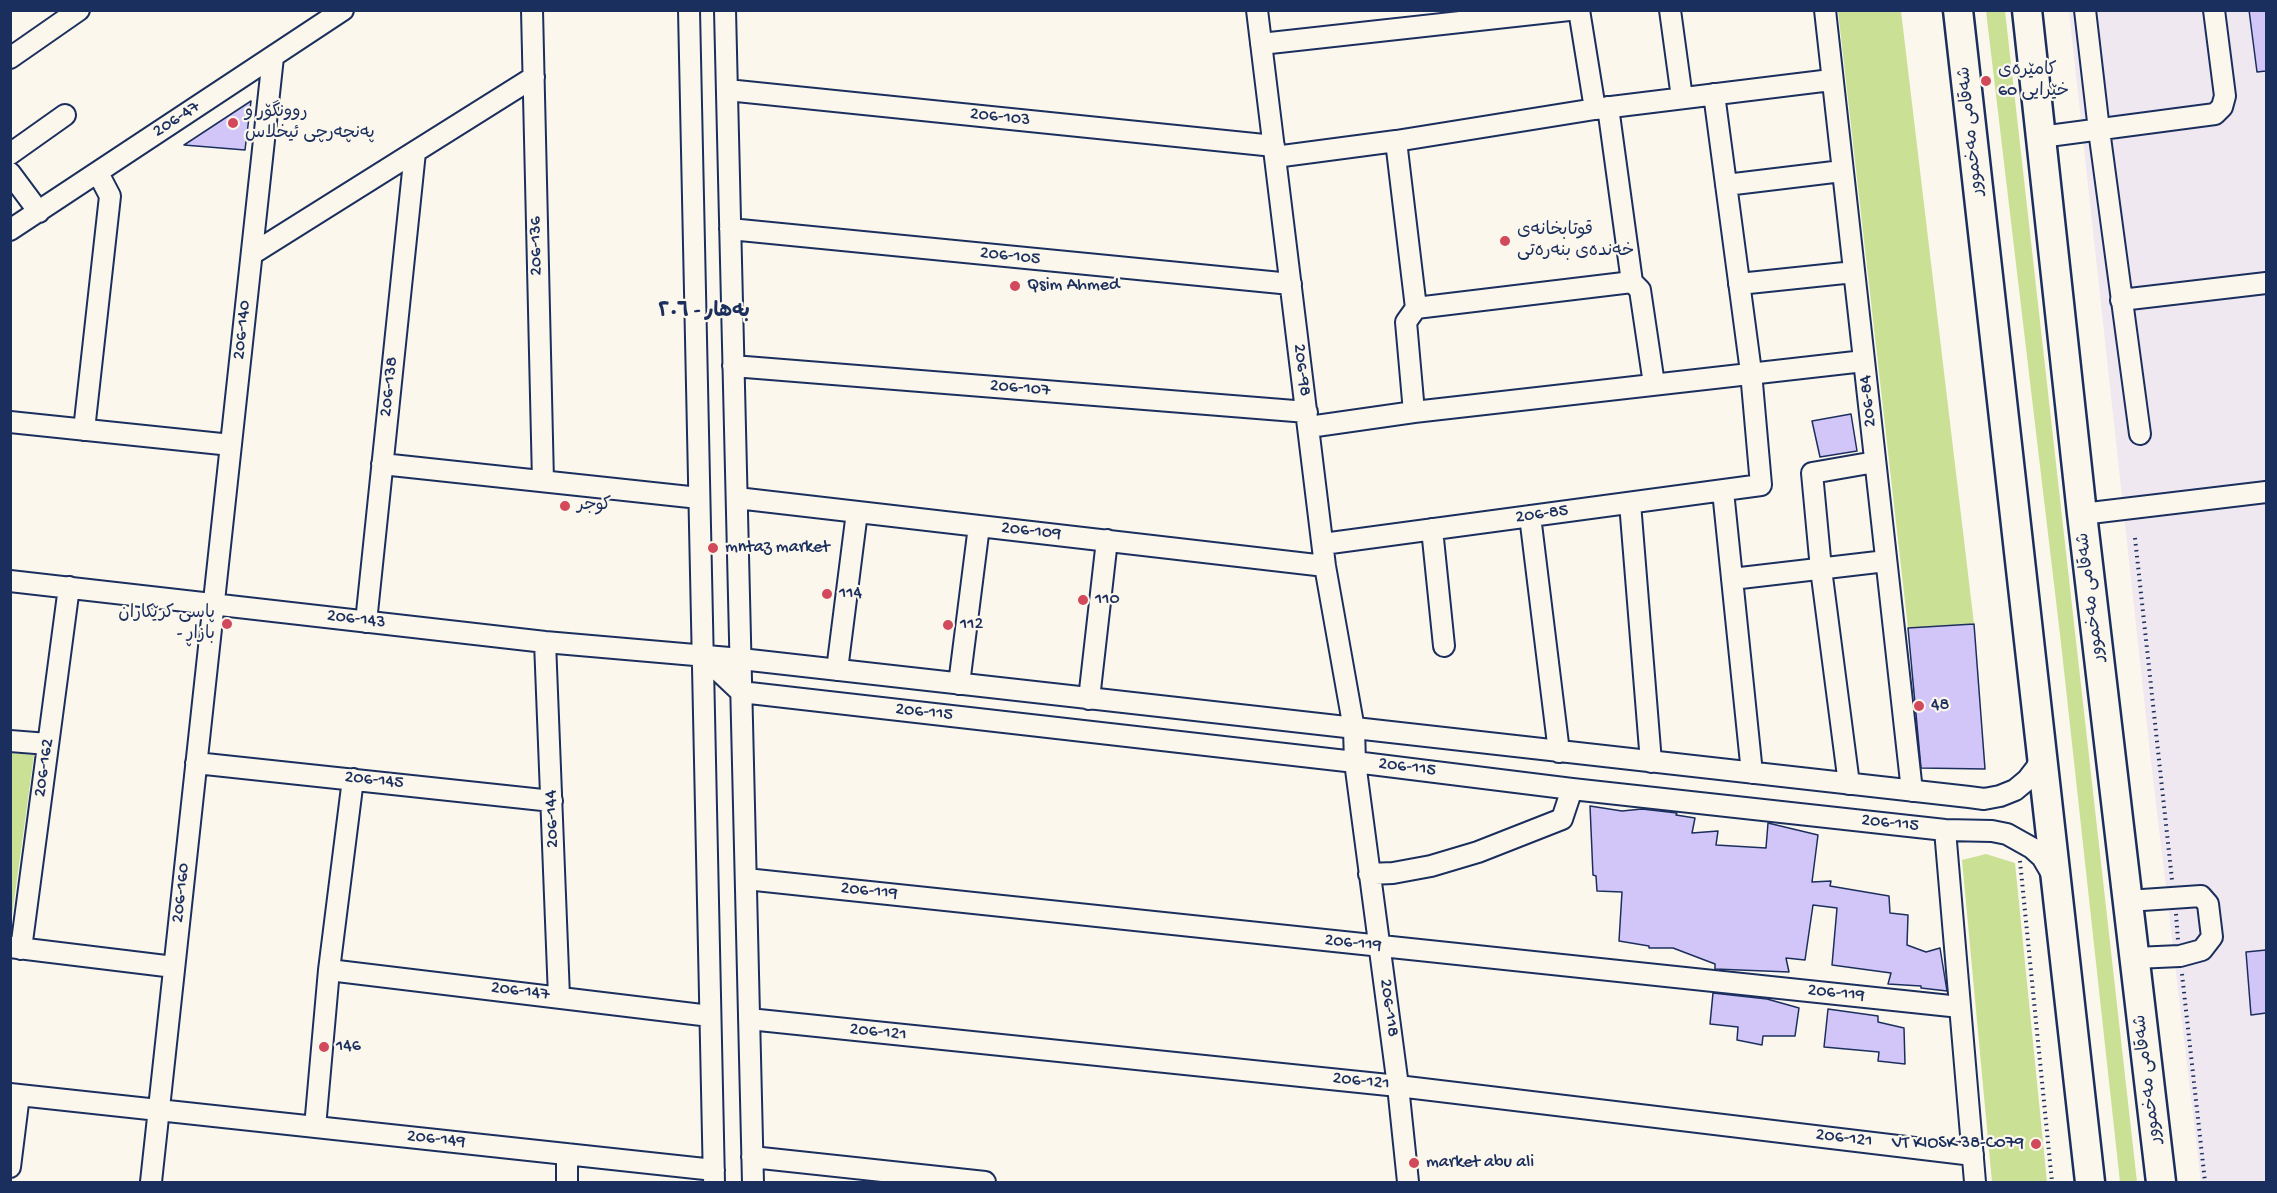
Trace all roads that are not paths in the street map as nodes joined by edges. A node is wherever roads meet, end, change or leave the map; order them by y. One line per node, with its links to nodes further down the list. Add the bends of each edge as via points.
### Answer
1 (79, 10): 18 (street)
2 (344, 10): 17 (street, 206-47)
3 (532, 10): 19 (street, 206-136)
4 (689, 10): 62 (street)
5 (725, 10): 21 (street)
6 (1257, 10): 16 (street, 206-98)
7 (1569, 10): 15 (street)
8 (1579, 10): 24 (street)
9 (1670, 10): 23 (street)
10 (1825, 10): 20 (street, 206-84)
11 (1958, 10): 92 (highway, شەقامی مەخموور)
12 (2027, 10): 27 (highway, شەقامی مەخموور)
13 (2085, 10): 26 (street)
14 (2214, 10): 26 (street, via 2223,106 2215,114)
15 (1480, 16): 16 (street)
16 (1261, 44): 29 (street, 206-98)
17 (273, 57): 34 (street, 206-47); 39 (street, 206-140)
18 (10, 58)
19 (534, 77): 30 (street); 59 (street, 206-136)
20 (1831, 80): 22 (street, 206-103); 32 (street, 206-84)
21 (727, 90): 29 (street, 206-103); 37 (street)
22 (1714, 94): 23 (street, 206-103); 35 (street)
23 (1682, 98): 24 (street, 206-103)
24 (1601, 108): 28 (street, 206-103); 41 (street)
25 (65, 116): 31 (street)
26 (2098, 130): 27 (street); 45 (street)
27 (2041, 137): 66 (highway, شەقامی مەخموور)
28 (1396, 141): 29 (street, 206-103); 46 (street)
29 (1274, 151): 42 (street, 206-98)
30 (415, 152): 39 (street); 58 (street, 206-138)
31 (10, 154)
32 (1842, 171): 35 (street); 40 (street, 206-84)
33 (10, 173): 36 (street)
34 (98, 173): 36 (street, 206-47); 54 (street, via 110,196)
35 (1726, 185): 43 (street)
36 (39, 212): 38 (street, 206-47)
37 (730, 229): 42 (street, 206-105); 48 (street)
38 (10, 230)
39 (252, 254): 56 (street, 206-140)
40 (1854, 272): 43 (street); 47 (street, 206-84)
41 (1632, 282): 46 (street); 50 (street, via 1640,290)
42 (1291, 284): 52 (street, 206-98)
43 (1739, 284): 49 (street)
44 (2266, 284): 45 (street)
45 (2121, 300): 55 (street)
46 (1416, 308): 51 (street, via 1406,322)
47 (1864, 361): 49 (street, 206-107); 57 (street, 206-84)
48 (733, 366): 52 (street, 206-107); 63 (street)
49 (1751, 372): 50 (street, 206-107); 60 (street, 206-85, via 1761,485)
50 (1654, 384): 51 (street, 206-107)
51 (1414, 412): 52 (street, 206-107)
52 (1308, 420): 71 (street, 206-98)
53 (10, 422): 54 (street)
54 (84, 430): 56 (street)
55 (2140, 434)
56 (231, 445): 78 (street, 206-140)
57 (1875, 462): 72 (street, 206-84); 74 (street, via 1812,473)
58 (382, 464): 59 (street); 79 (street, 206-138)
59 (543, 481): 62 (street)
60 (1723, 491): 64 (street, 206-85); 75 (street)
61 (2266, 492): 66 (street)
62 (699, 498): 82 (street)
63 (737, 498): 65 (street, 206-109); 83 (street)
64 (1630, 503): 67 (street, 206-85); 94 (street)
65 (857, 512): 68 (street, 206-109); 84 (street)
66 (2082, 514): 108 (highway, شەقامی مەخموور)
67 (1530, 516): 69 (street, 206-85); 91 (street)
68 (979, 526): 70 (street, 206-109); 85 (street)
69 (1432, 529): 71 (street, 206-85); 81 (street)
70 (1107, 540): 73 (street, 206-109); 87 (street)
71 (1323, 544): 73 (street, 206-98)
72 (1887, 561): 74 (street); 100 (street, 206-84)
73 (1325, 566): 88 (street, 206-98)
74 (1821, 568): 75 (street); 98 (street)
75 (1732, 579): 96 (street)
76 (10, 581): 77 (street, 206-143)
77 (69, 587): 78 (street, 206-143); 90 (street, 206-162)
78 (213, 604): 79 (street, 206-143); 95 (street, 206-160)
79 (366, 622): 80 (street, 206-143)
80 (545, 642): 82 (street, 206-143); 102 (street, 206-144)
81 (1444, 646)
82 (703, 656): 83 (street, 206-143); 86 (street); 116 (street)
83 (741, 659): 84 (street, 206-115); 86 (street)
84 (837, 670): 85 (street, 206-115)
85 (959, 684): 87 (street, 206-115)
86 (741, 692): 93 (street, 206-115); 107 (street)
87 (1089, 699): 88 (street, 206-115)
88 (1354, 729): 91 (street, 206-115); 93 (street, 206-98)
89 (10, 741): 90 (street)
90 (48, 744): 110 (street, 206-162)
91 (1559, 752): 94 (street, 206-115)
92 (2042, 753): 101 (street, 206-115, via 2037,767 2015,790); 106 (highway, شەقامی مەخموور)
93 (1355, 762): 99 (street, 206-115); 105 (street, 206-118)
94 (1651, 762): 96 (street, 206-115)
95 (196, 763): 97 (street, 206-145); 112 (street, 206-160)
96 (1752, 774): 98 (street, 206-115)
97 (352, 779): 102 (street, 206-145); 113 (street)
98 (1849, 784): 100 (street, 206-115)
99 (1572, 789): 103 (street, 206-115); 105 (street, via 1562,819 1431,866)
100 (1912, 791): 101 (street, 206-115)
101 (1984, 799): 104 (street)
102 (552, 801): 114 (street, 206-144)
103 (1945, 830): 104 (street, 206-115); 115 (street)
104 (1985, 831): 106 (street, 206-115, via 2007,834 2032,848)
105 (1369, 874): 109 (street, 206-118)
106 (2054, 878): 133 (highway, شەقامی مەخموور)
107 (746, 879): 109 (street, 206-119); 117 (street)
108 (2128, 901): 111 (highway, شەقامی مەخموور); 111 (street, via 2201,896 2210,915 2212,937 2202,950 2180,956)
109 (1380, 947): 115 (street, 206-119); 118 (street, 206-118)
110 (16, 948): 112 (street)
111 (2135, 958): 134 (highway, شەقامی مەخموور)
112 (174, 967): 120 (street, 206-160)
113 (329, 970): 114 (street, 206-147); 121 (street)
114 (560, 997): 116 (street, 206-147)
115 (1960, 1007): 123 (street)
116 (710, 1016): 126 (street)
117 (749, 1019): 118 (street, 206-121); 124 (street)
118 (1398, 1086): 123 (street, 206-121); 131 (street, 206-118)
119 (15, 1095): 120 (street, 206-149); 125 (street)
120 (159, 1110): 121 (street, 206-149); 127 (street, 206-160)
121 (315, 1127): 122 (street, 206-149)
122 (567, 1154): 126 (street, 206-149); 128 (street)
123 (1972, 1155): 132 (street)
124 (752, 1157): 129 (street); 130 (street)
125 (10, 1167)
126 (714, 1176)
127 (151, 1182)
128 (567, 1182)
129 (753, 1182)
130 (985, 1182)
131 (1408, 1182)
132 (1975, 1182)
133 (2090, 1182)
134 (2161, 1182)

